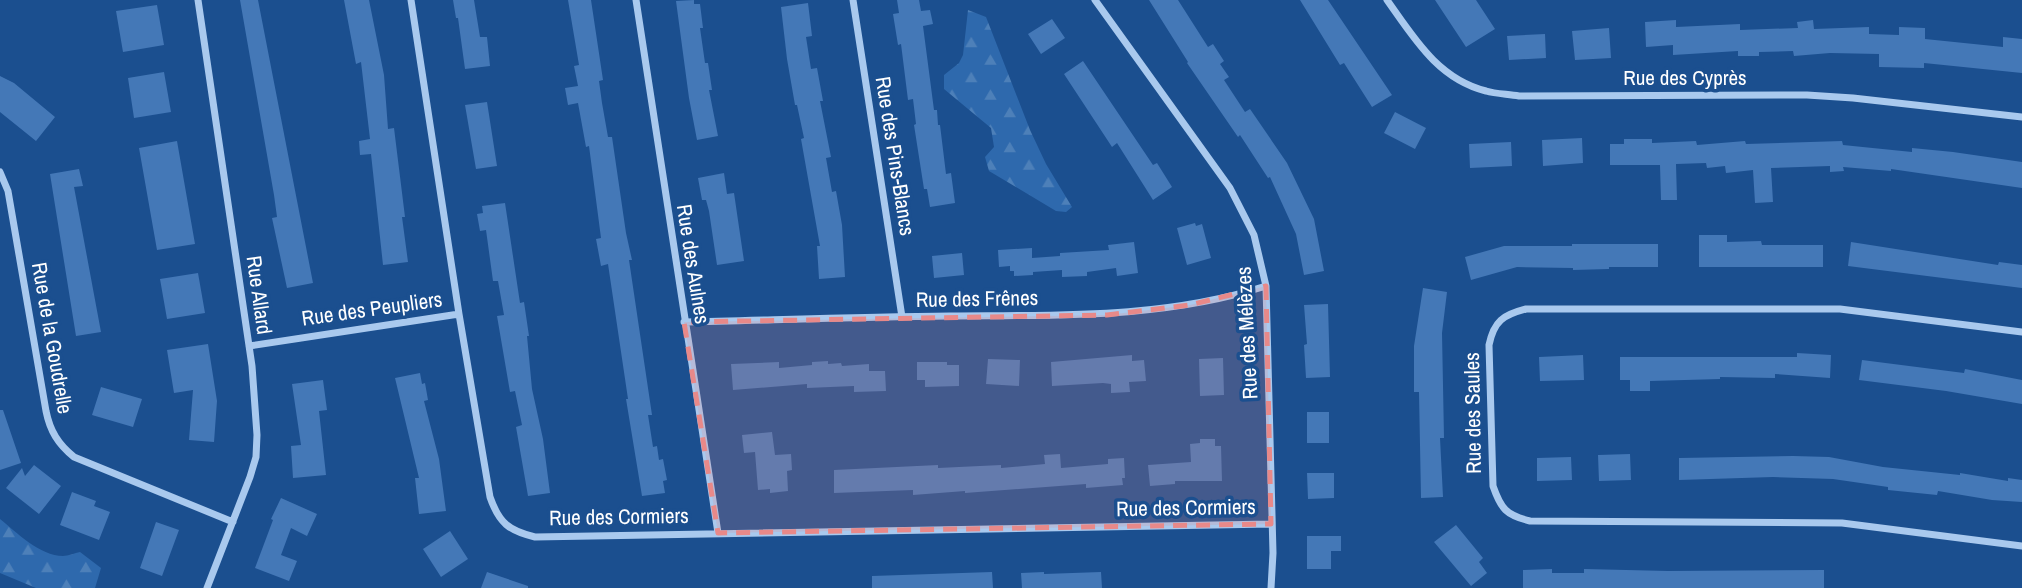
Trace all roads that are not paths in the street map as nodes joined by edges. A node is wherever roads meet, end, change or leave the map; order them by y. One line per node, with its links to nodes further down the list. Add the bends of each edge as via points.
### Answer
1 (198, 0): 14 (street, Rue Allard)
2 (411, 0): 10 (street, Rue des Cormiers)
3 (636, 0): 12 (street, Rue des Aulnes)
4 (853, 0): 11 (street, Rue des Pins-Blancs)
5 (1095, 0): 9 (street, Rue des Mélèzes, via 1230,188 1254,235)
6 (1387, 0): 7 (street, Rue des Cyprès, via 1438,66 1485,91 1519,96 1853,98)
7 (2022, 117)
8 (0, 172): 15 (street, Rue de la Goudrelle, via 8,191 46,411 55,438 74,457)
9 (1266, 286): 11 (street, Rue des Frênes, via 1232,297 1121,314); 16 (street, Rue des Mélèzes)
10 (459, 314): 14 (street, Rue des Peupliers); 17 (street, Rue des Cormiers, via 490,498 495,513 511,530 535,537)
11 (902, 317): 12 (street, Rue des Frênes)
12 (684, 322): 17 (street, Rue des Aulnes)
13 (2022, 332): 18 (street, Rue des Saules, via 1840,309 1526,309 1507,314 1492,329 1489,345 1493,486 1500,506 1514,517 1530,521 1842,523)
14 (249, 346): 15 (street, Rue Allard, via 257,406 256,457)
15 (233, 523): 19 (street, Rue Allard)
16 (1271, 524): 17 (street, Rue des Cormiers); 20 (street, Rue des Mélèzes)
17 (718, 533)
18 (2022, 546)
19 (207, 588)
20 (1272, 588)

